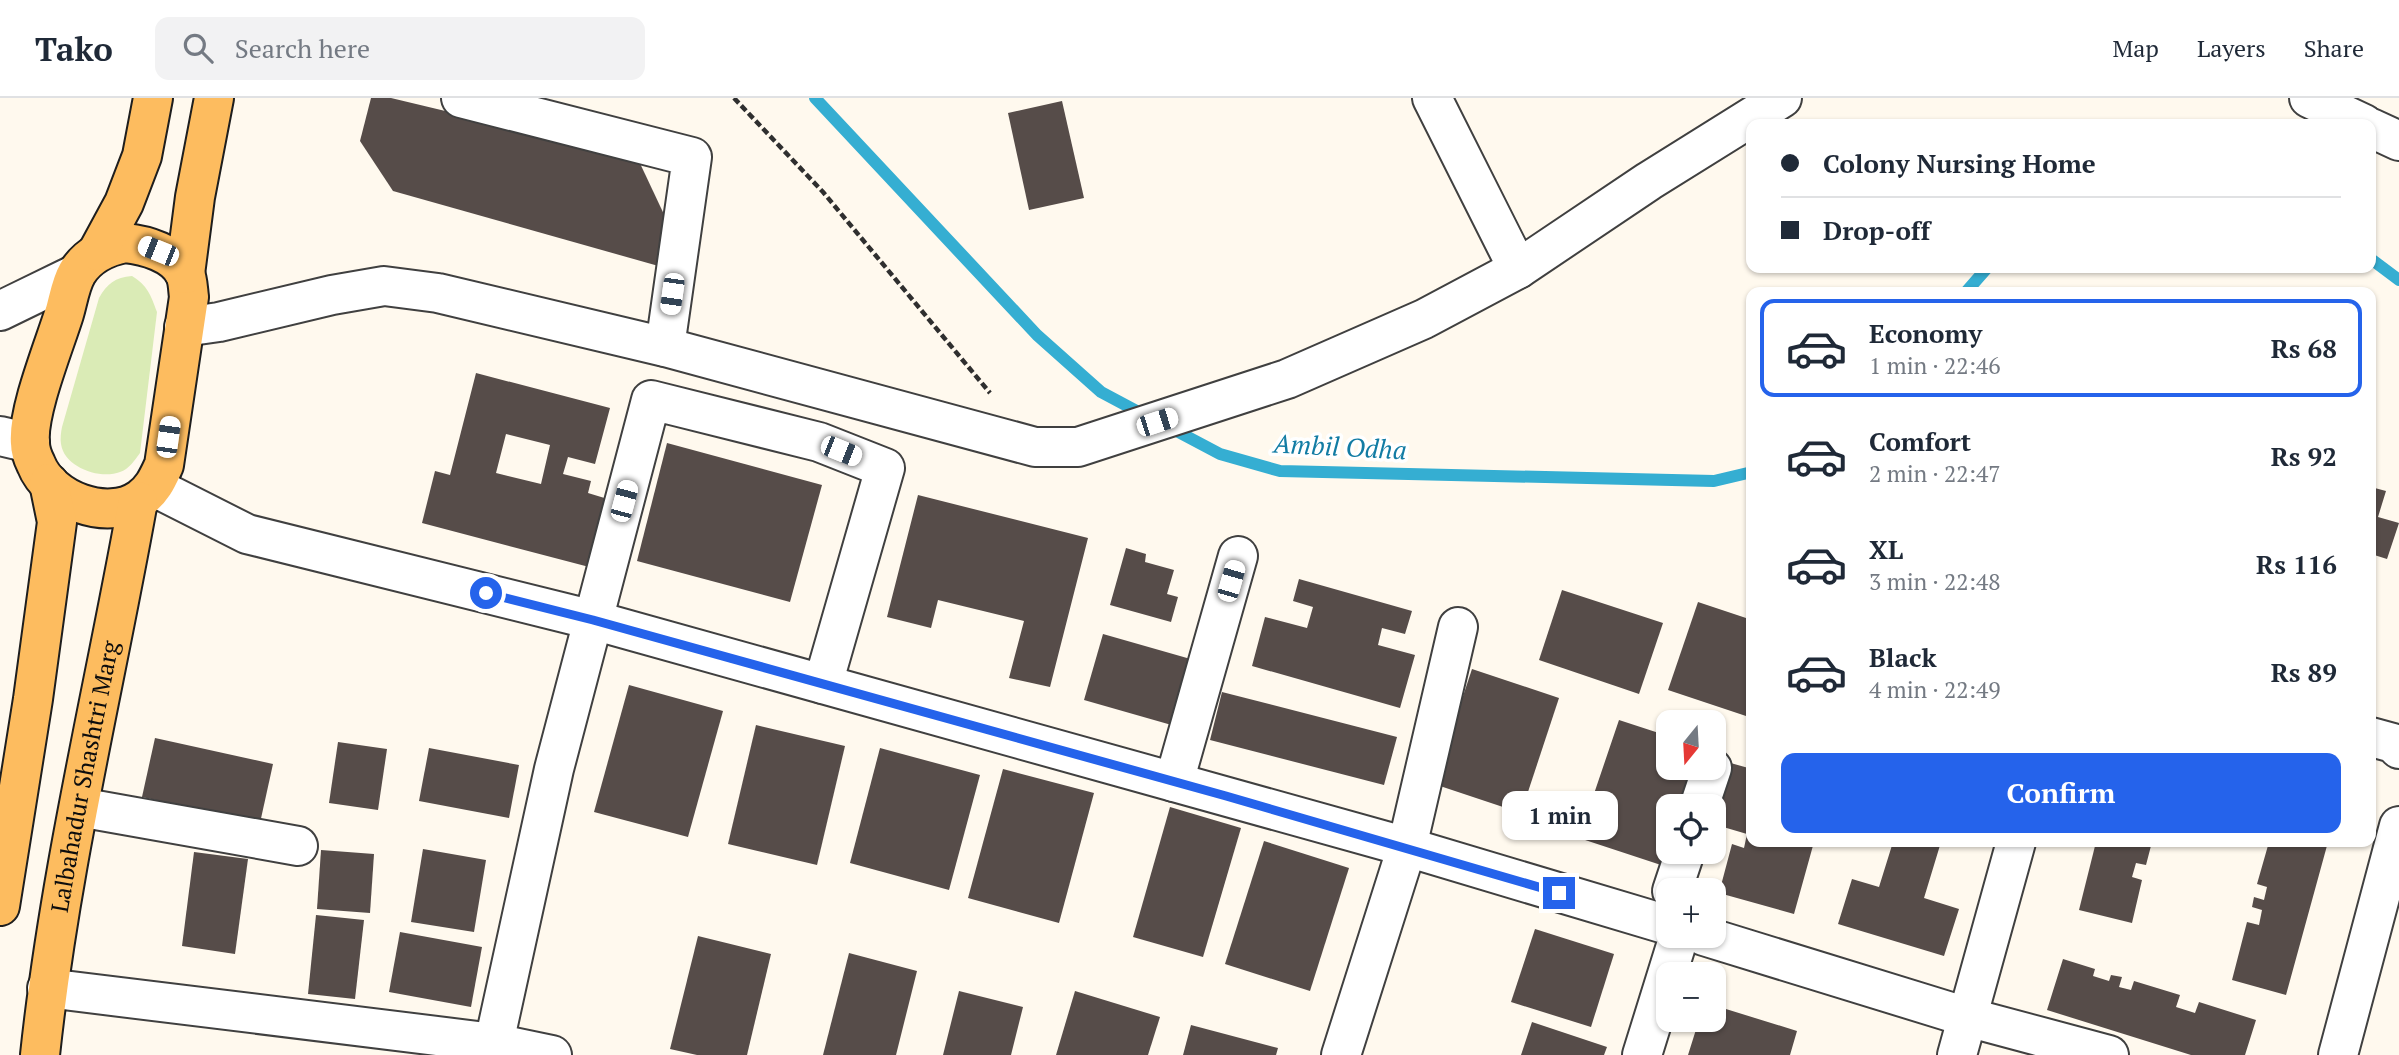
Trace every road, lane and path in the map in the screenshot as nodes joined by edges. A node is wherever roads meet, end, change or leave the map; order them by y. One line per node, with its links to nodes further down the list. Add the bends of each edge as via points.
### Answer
1 (461, 98): 18 (street, via 692,157)
2 (734, 98): 19 (path, via 823,191)
3 (1432, 98): 14 (street)
4 (1783, 98): 8 (street)
5 (2309, 98): 9 (street)
6 (151, 107): 13 (main road, via 142,156 124,203)
7 (211, 112): 15 (main road)
8 (1749, 119)
9 (2353, 119)
10 (1746, 121): 14 (street)
11 (2376, 130): 12 (street)
12 (2399, 141)
13 (87, 263): 15 (main road, via 125,243 141,244 176,263); 16 (street); 20 (main road, via 33,414)
14 (1518, 269): 18 (street, via 1424,319 1287,379 1078,447 1035,447)
15 (185, 274): 17 (main road, Lalbahadur Shashtri Marg, via 189,297)
16 (0, 312)
17 (184, 327): 18 (street, via 384,286 438,293); 22 (main road, Lalbahadur Shashtri Marg, via 164,465)
18 (665, 347)
19 (991, 394)
20 (15, 439): 21 (main road)
21 (49, 484): 22 (main road, via 66,498 91,506 114,507); 30 (main road, via 57,522)
22 (146, 494): 24 (street, via 247,534); 31 (main road, Lalbahadur Shashtri Marg)
23 (1238, 556): 29 (street)
24 (593, 620): 26 (street); 26 (street, via 651,400 819,442 886,468); 42 (street, via 554,769)
25 (1458, 627): 34 (street)
26 (822, 684): 29 (street)
27 (2376, 738): 28 (street)
28 (2399, 749)
29 (1174, 782): 34 (street)
30 (8, 800): 36 (main road)
31 (79, 807): 33 (street); 40 (main road, Lalbahadur Shashtri Marg)
32 (2399, 826): 49 (street)
33 (298, 846)
34 (1406, 847): 37 (street); 45 (street)
35 (2015, 847): 41 (street)
36 (0, 906)
37 (1656, 912)
38 (1726, 943): 41 (street)
39 (1664, 948): 46 (street)
40 (47, 988): 42 (street); 43 (main road, Lalbahadur Shashtri Marg)
41 (1967, 1017): 47 (street); 48 (street)
42 (494, 1049): 44 (street)
43 (40, 1055)
44 (552, 1055)
45 (1341, 1055)
46 (1642, 1055)
47 (1957, 1055)
48 (2109, 1055)
49 (2338, 1055)

